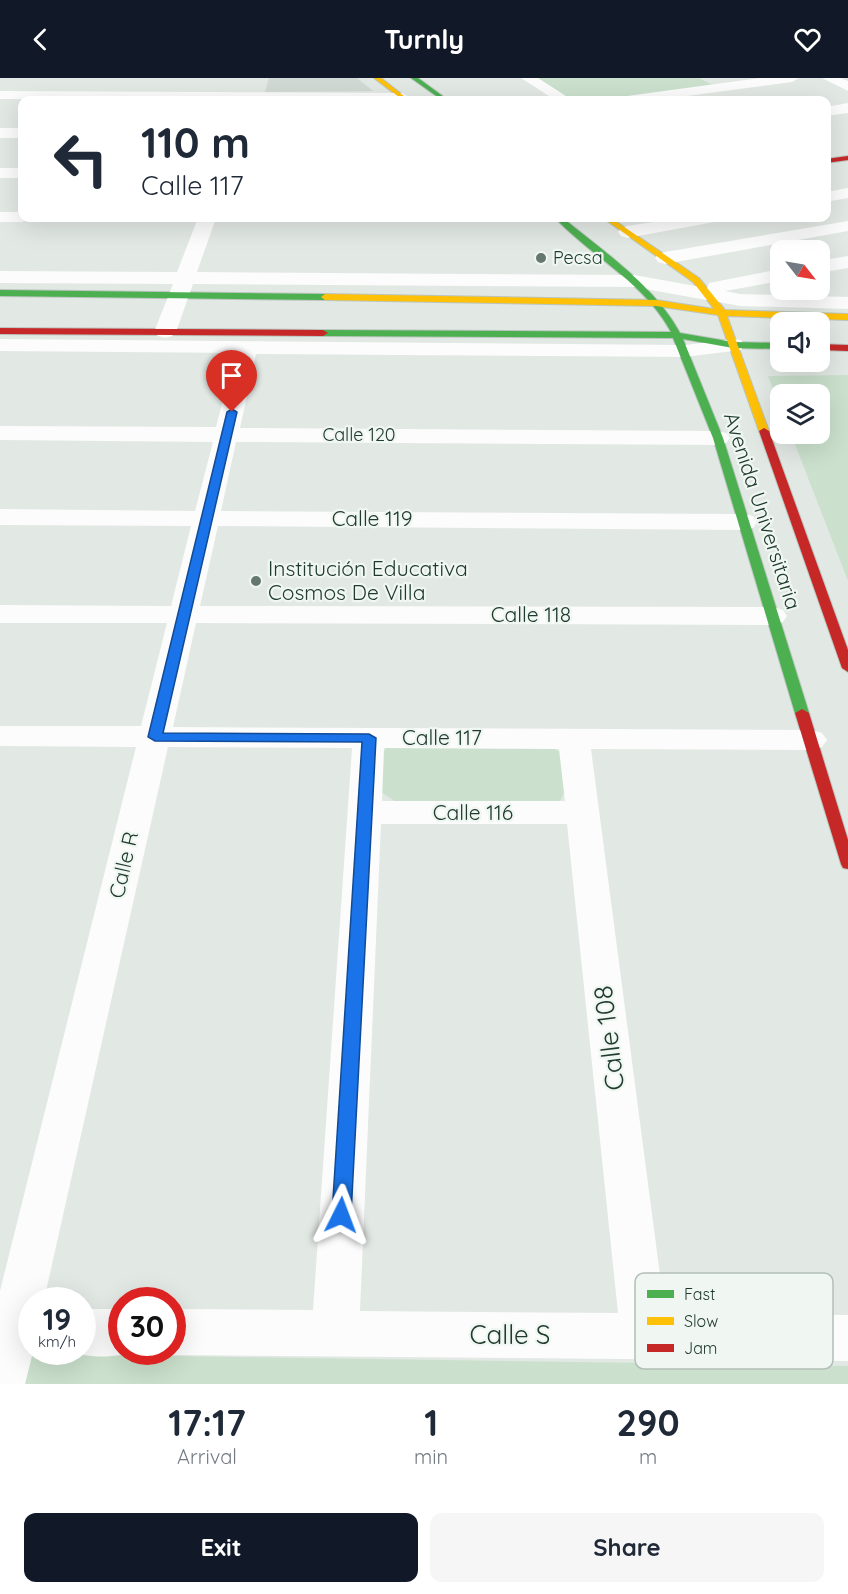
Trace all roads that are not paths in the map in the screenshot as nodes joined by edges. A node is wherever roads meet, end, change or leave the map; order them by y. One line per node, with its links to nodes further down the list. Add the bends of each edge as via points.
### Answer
1 (41, 78): 12 (street)
2 (259, 78): 14 (street)
3 (377, 78): 15 (street)
4 (414, 78): 16 (street)
5 (528, 78): 17 (street)
6 (711, 78): 9 (street)
7 (792, 78): 9 (street)
8 (829, 78): 10 (street)
9 (728, 86): 18 (street)
10 (848, 87)
11 (0, 95): 12 (street)
12 (28, 95): 13 (street)
13 (65, 96)
14 (252, 96)
15 (400, 96)
16 (439, 96)
17 (558, 96)
18 (656, 96)
19 (848, 108): 20 (street)
20 (831, 110)
21 (0, 133): 22 (street)
22 (18, 133)
23 (0, 173): 24 (street)
24 (18, 173)
25 (848, 194): 26 (street)
26 (831, 196)
27 (0, 218): 28 (street)
28 (18, 218)
29 (206, 222): 41 (street)
30 (564, 222): 40 (street, Avenida Universitaria)
31 (613, 222): 34 (street)
32 (686, 222): 34 (street)
33 (848, 226): 35 (street)
34 (627, 232): 35 (street)
35 (665, 258): 43 (street)
36 (848, 262): 37 (street)
37 (830, 265)
38 (0, 277): 41 (street)
39 (770, 279): 43 (street)
40 (634, 280): 41 (street); 43 (street); 44 (street, Avenida Universitaria)
41 (182, 286): 42 (street); 44 (street); 48 (street)
42 (0, 293)
43 (712, 299): 44 (street); 45 (street); 46 (street); 51 (street, Avenida Universitaria)
44 (656, 303): 49 (street, Avenida Universitaria)
45 (848, 303)
46 (848, 318)
47 (0, 331): 48 (street)
48 (165, 332): 49 (street)
49 (681, 343): 51 (street); 53 (street); 58 (street, Avenida Universitaria)
50 (0, 345): 53 (street)
51 (733, 345): 52 (street); 65 (street, Avenida Universitaria)
52 (770, 346)
53 (247, 347): 57 (street, Calle R)
54 (830, 347): 55 (street)
55 (848, 348)
56 (0, 433): 57 (street, Calle 120)
57 (226, 434): 58 (street, Calle 120); 60 (street, Calle R)
58 (718, 438): 61 (street, Avenida Universitaria)
59 (0, 517): 60 (street, Calle 119)
60 (206, 518): 61 (street, Calle 119); 63 (street, Calle R)
61 (744, 522): 64 (street, Avenida Universitaria)
62 (0, 614): 63 (street, Calle 118)
63 (184, 614): 64 (street, Calle 118); 67 (street, Calle R)
64 (773, 616): 70 (street, Avenida Universitaria)
65 (848, 668)
66 (0, 736): 67 (street, Calle 117)
67 (155, 737): 68 (street, Calle 117); 75 (street, Calle R)
68 (369, 738): 69 (street, Calle 117); 71 (street)
69 (574, 739): 70 (street, Calle 117); 72 (street, Calle 108)
70 (811, 740): 73 (street, Avenida Universitaria)
71 (364, 812): 72 (street, Calle 116); 77 (street)
72 (582, 813): 74 (street, Calle 108)
73 (848, 864)
74 (637, 1273)
75 (33, 1287)
76 (186, 1332): 77 (street, Calle S)
77 (334, 1334): 78 (street, Calle S)
78 (635, 1336)
79 (833, 1338): 80 (street, Calle S)
80 (848, 1338)
81 (18, 1343): 82 (street, Calle R)
82 (1, 1384)

